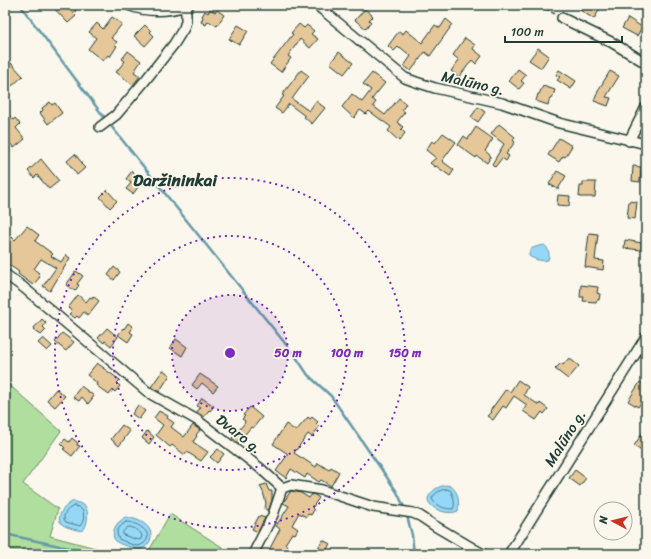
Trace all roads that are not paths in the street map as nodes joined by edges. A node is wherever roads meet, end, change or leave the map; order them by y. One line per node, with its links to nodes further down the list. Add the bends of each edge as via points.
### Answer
1 (128, 5): 3 (street, via 156,11)
2 (316, 5): 8 (street, Malūno g., via 404,78 435,88 502,103 559,123)
3 (187, 6): 7 (street, via 184,28 174,44 116,115)
4 (562, 18): 5 (street)
5 (646, 63)
6 (646, 107): 8 (street)
7 (100, 127)
8 (629, 141): 9 (street, Malūno g.)
9 (646, 144)
10 (5, 274): 12 (street, Dvaro g., via 149,394 197,420)
11 (646, 337): 15 (street, Malūno g.)
12 (282, 488): 13 (street, via 274,515); 14 (street, via 291,485 322,490 373,507 413,513)
13 (253, 554)
14 (483, 554)
15 (509, 554)

